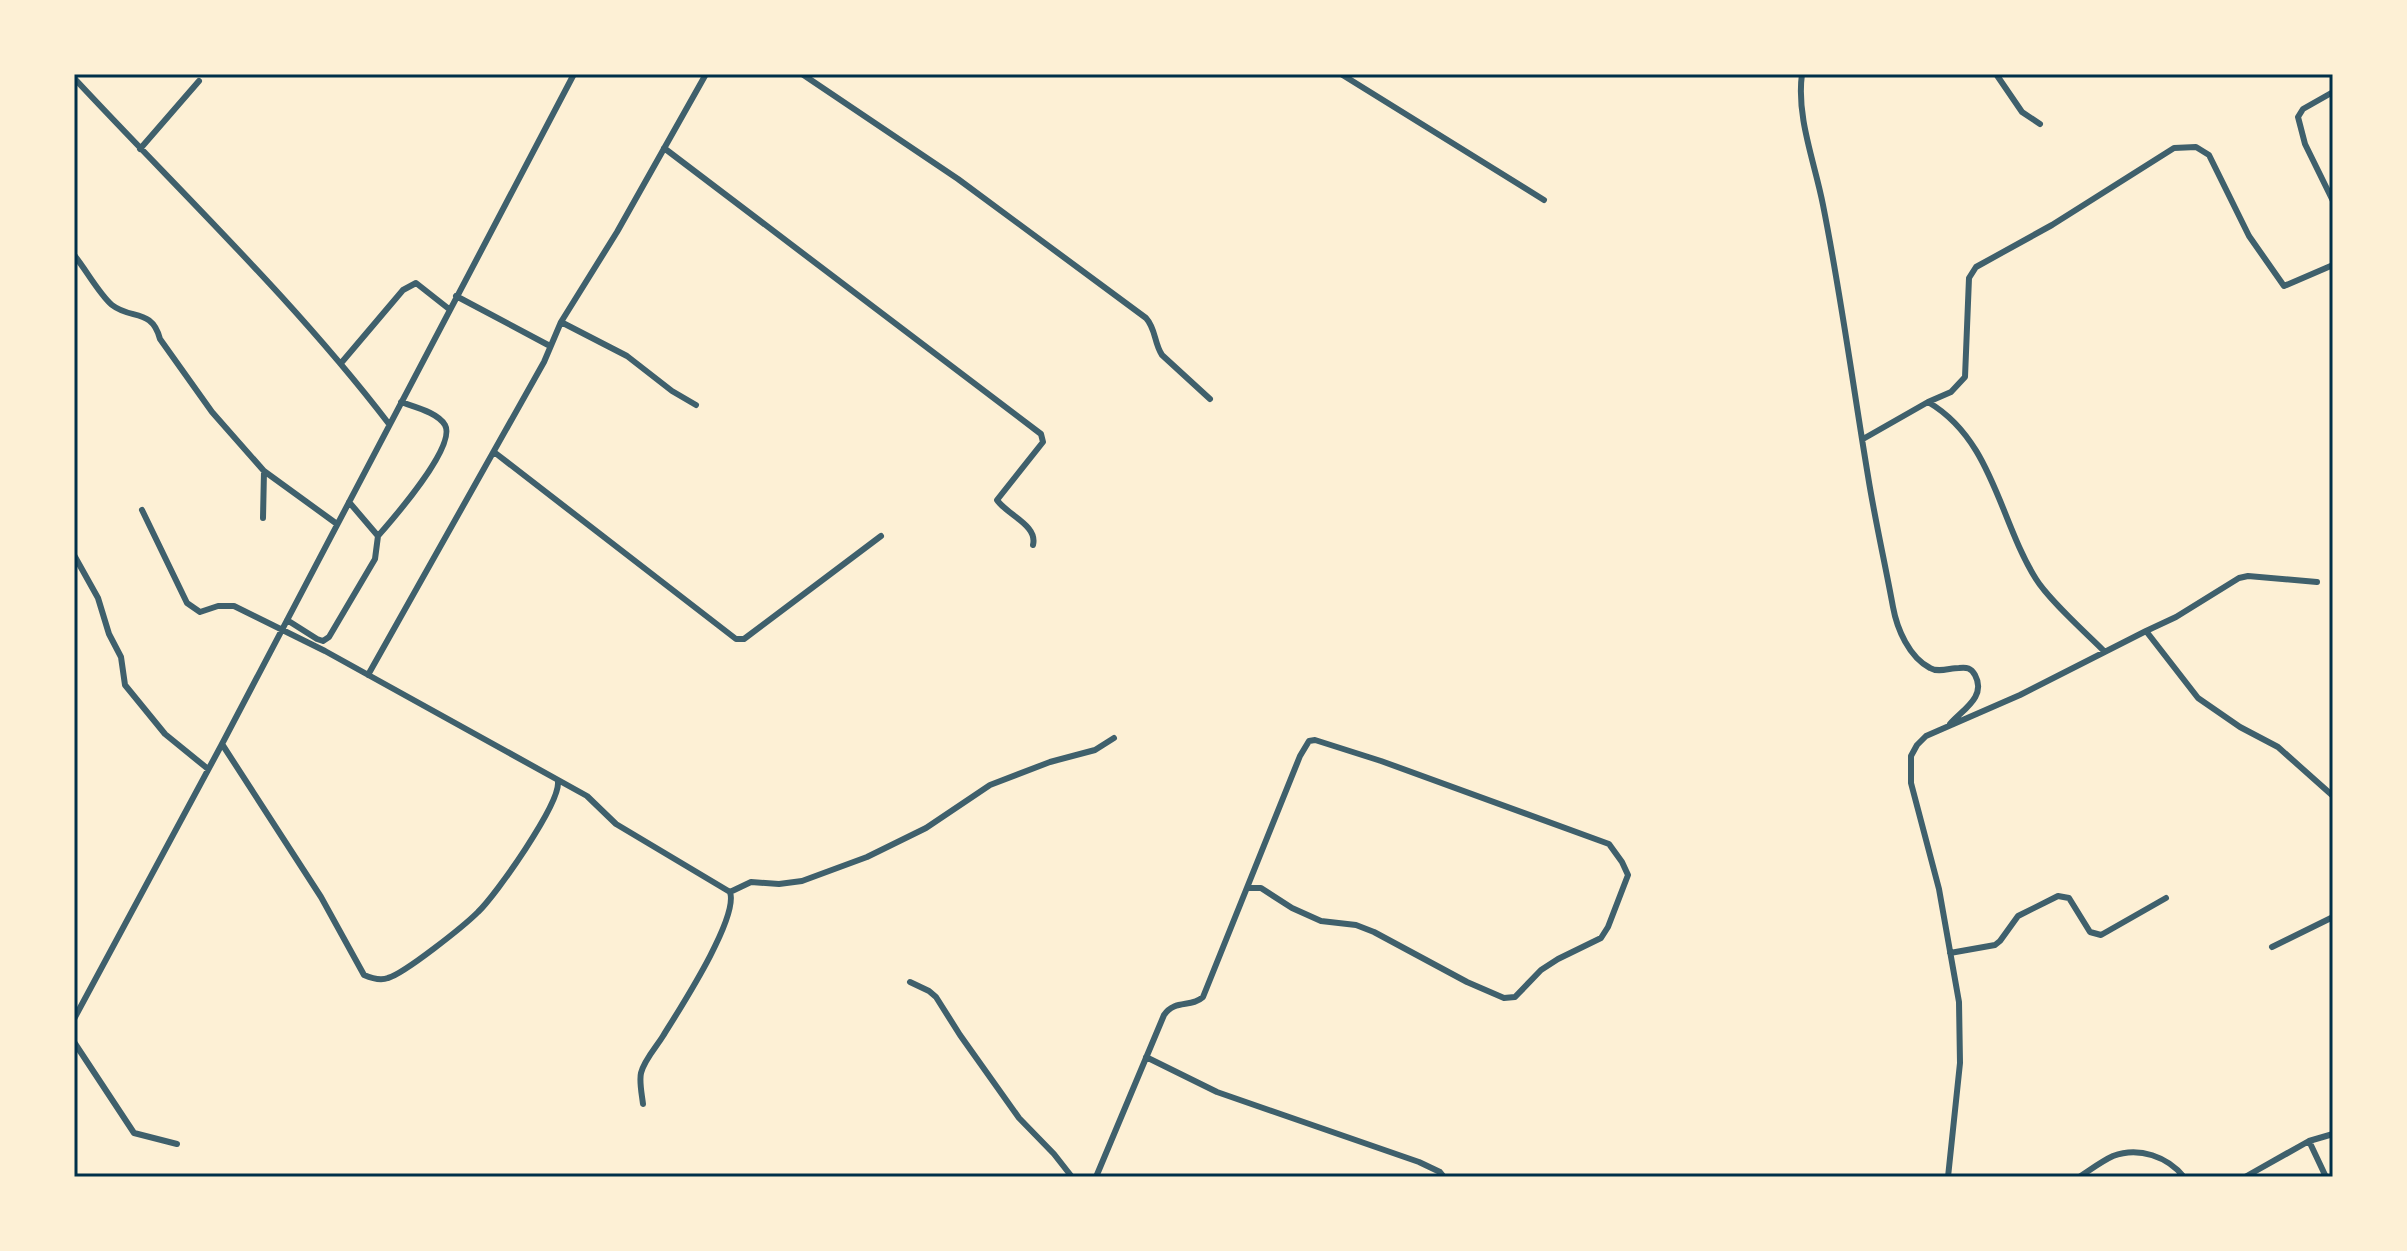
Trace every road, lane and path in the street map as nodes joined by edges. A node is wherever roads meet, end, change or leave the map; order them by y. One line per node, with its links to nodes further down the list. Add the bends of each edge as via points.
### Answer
1 (574, 74): 17 (street)
2 (706, 74): 11 (street)
3 (802, 74): 22 (street, via 958,179 1146,318 1162,355)
4 (1341, 74): 13 (street)
5 (1802, 74): 27 (street, via 1802,111)
6 (1996, 74): 10 (street, via 2022,112)
7 (74, 78): 12 (street)
8 (199, 81): 12 (street)
9 (2333, 92): 14 (street, via 2298,117)
10 (2040, 124)
11 (664, 148): 19 (street); 36 (street, via 1041,434 1043,442 997,500 1031,530)
12 (140, 149): 21 (street)
13 (1544, 200)
14 (2333, 201)
15 (74, 255): 29 (street, via 113,306 155,326 212,412)
16 (2333, 265): 24 (street, via 2284,286 2249,236 2209,155 2196,147 2174,148 1976,267 1969,278 1965,377 1955,389)
17 (456, 296): 18 (street); 20 (street)
18 (449, 309): 21 (street, via 416,283 411,285); 23 (street)
19 (561, 322): 20 (street); 25 (street, via 627,356)
20 (550, 346): 28 (street)
21 (342, 362): 26 (street)
22 (1210, 399)
23 (401, 402): 26 (street); 34 (street, via 435,416 446,431 413,496)
24 (1928, 402): 27 (street); 42 (street, via 1953,420 1978,454 2042,587)
25 (696, 405)
26 (389, 424): 30 (street)
27 (1863, 439): 44 (street, via 1899,630 1928,668 1965,667 1976,677 1974,701)
28 (494, 452): 35 (street, via 736,639 744,639); 43 (street)
29 (264, 471): 32 (street); 33 (street)
30 (349, 502): 33 (street); 34 (street)
31 (142, 510): 40 (street, via 187,603 200,612 234,606)
32 (263, 518)
33 (337, 524): 39 (street)
34 (378, 536): 39 (street, via 375,559 329,637 317,639)
35 (881, 536)
36 (1033, 545)
37 (74, 555): 47 (street, via 98,598 121,657 125,685 165,734)
38 (2317, 582): 41 (street, via 2239,578)
39 (287, 620): 40 (street)
40 (281, 630): 43 (street); 46 (street)
41 (2146, 631): 42 (street); 49 (street, via 2198,698 2295,759)
42 (2104, 651): 44 (street)
43 (368, 675): 48 (street)
44 (1946, 727): 55 (street, via 1917,745 1909,769)
45 (1114, 738): 51 (street, via 1081,756 990,785 926,828 867,857 802,881 751,882)
46 (222, 744): 47 (street); 48 (street, via 321,897 364,975 380,979 406,968 480,911 555,802)
47 (208, 769): 57 (street)
48 (558, 782): 51 (street, via 587,796 616,824)
49 (2333, 796)
50 (1247, 888): 50 (street, via 1261,888 1321,921 1374,932 1504,998 1515,997 1541,970 1601,938 1628,875 1609,844 1312,740 1300,756); 59 (street, via 1203,997 1167,1010)
51 (730, 892): 60 (street, via 733,898 720,936 641,1073)
52 (2166, 898): 55 (street, via 2101,935 2090,932 2069,898 2058,896 2018,916 1995,945)
53 (2333, 917): 54 (street)
54 (2272, 947)
55 (1950, 953): 67 (street, via 1959,1002 1960,1063)
56 (910, 982): 64 (street, via 936,997 1019,1118)
57 (74, 1019)
58 (74, 1042): 63 (street, via 134,1133)
59 (1146, 1057): 65 (street); 66 (street, via 1217,1092 1419,1162)
60 (643, 1104)
61 (2333, 1134): 62 (street)
62 (2309, 1141): 70 (street); 71 (street)
63 (177, 1144)
64 (1072, 1177)
65 (1096, 1177)
66 (1444, 1177)
67 (1948, 1177)
68 (2079, 1177): 69 (street, via 2128,1153 2169,1161)
69 (2184, 1177)
70 (2245, 1177)
71 (2326, 1177)

